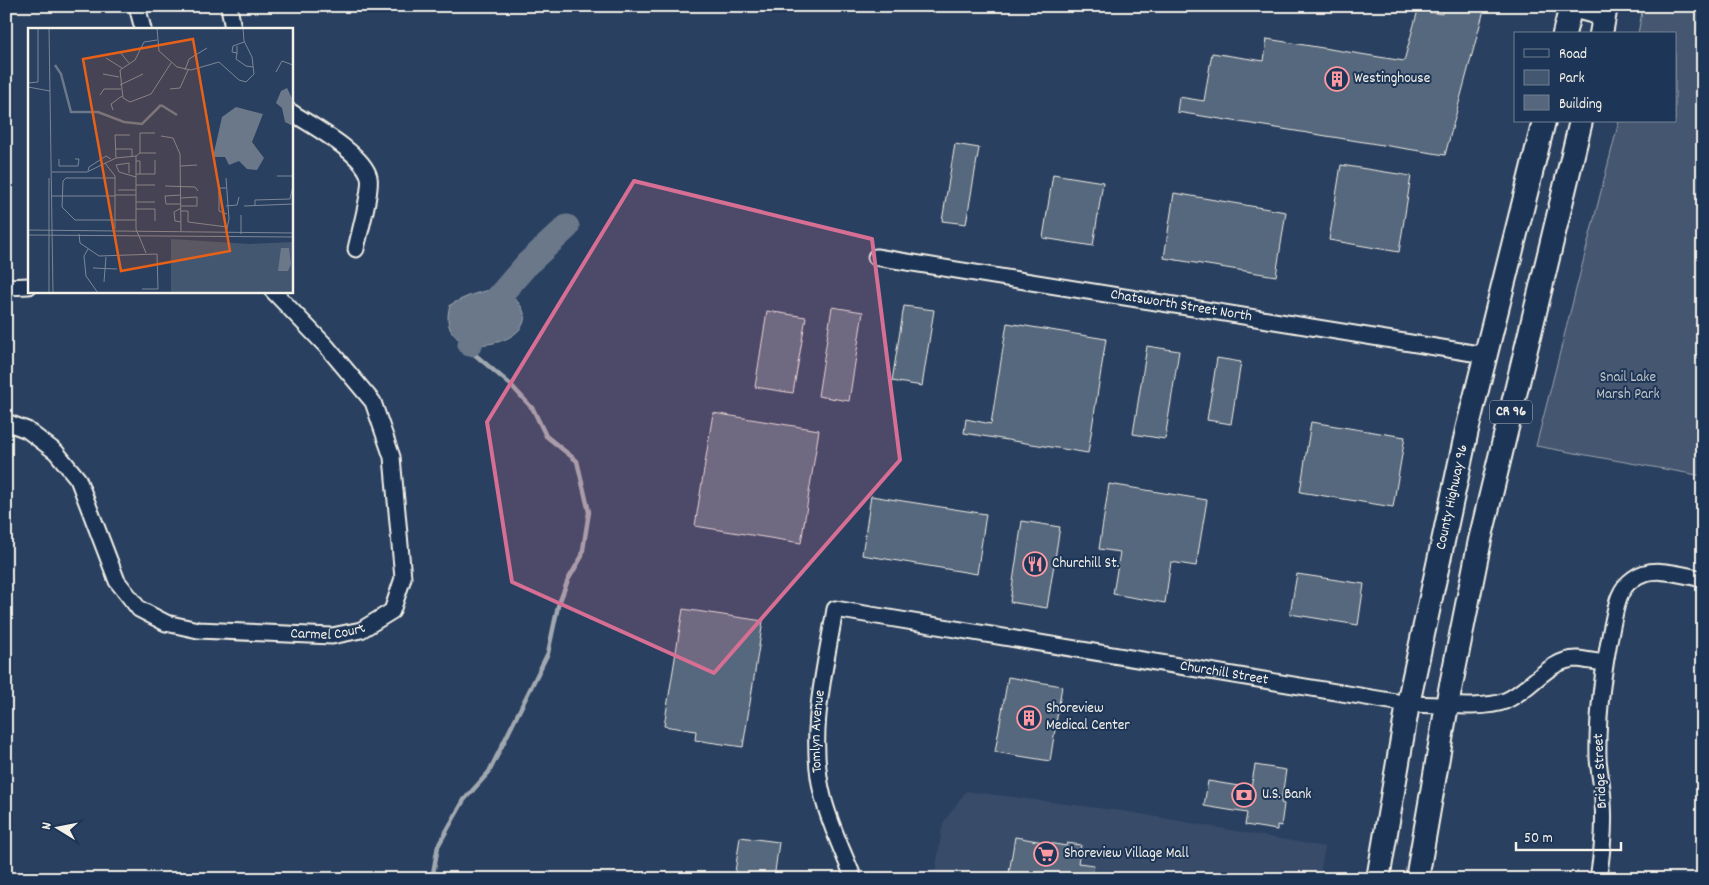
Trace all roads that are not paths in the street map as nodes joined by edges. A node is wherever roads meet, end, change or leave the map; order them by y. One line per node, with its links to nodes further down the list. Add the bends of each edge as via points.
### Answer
1 (137, 6): 5 (street)
2 (230, 6): 6 (street)
3 (1567, 8): 4 (street); 7 (main road)
4 (1604, 19)
5 (143, 28)
6 (233, 28)
7 (1564, 32)
8 (292, 113): 11 (street, via 364,165 370,179)
9 (1544, 122): 16 (main road, County Highway 96 / CR 96)
10 (1581, 122): 22 (main road, CR 96, via 1480,540)
11 (356, 249)
12 (876, 257): 16 (street, Chatsworth Street North)
13 (28, 286): 14 (street)
14 (6, 287)
15 (274, 292): 17 (street, Carmel Court, via 328,347 373,402 392,458 403,578 392,611 361,630 332,636 198,630 166,623 139,609 117,581 78,479 56,452 27,430)
16 (1485, 355): 21 (main road, County Highway 96 / CR 96)
17 (6, 422)
18 (1703, 579): 20 (street, via 1655,571 1633,579 1618,599)
19 (835, 609): 21 (street, Churchill Street); 23 (street, Tomlyn Avenue, via 819,704 817,767 832,826)
20 (1604, 664): 22 (street, Churchill Street, via 1576,659 1554,665 1504,702 1490,705); 26 (street, Bridge Street, via 1599,706 1598,759 1603,803)
21 (1408, 704): 22 (street, Churchill Street); 24 (main road, County Highway 96 / CR 96)
22 (1447, 704): 25 (main road, CR 96)
23 (854, 879)
24 (1378, 879)
25 (1417, 879)
26 (1598, 879)

